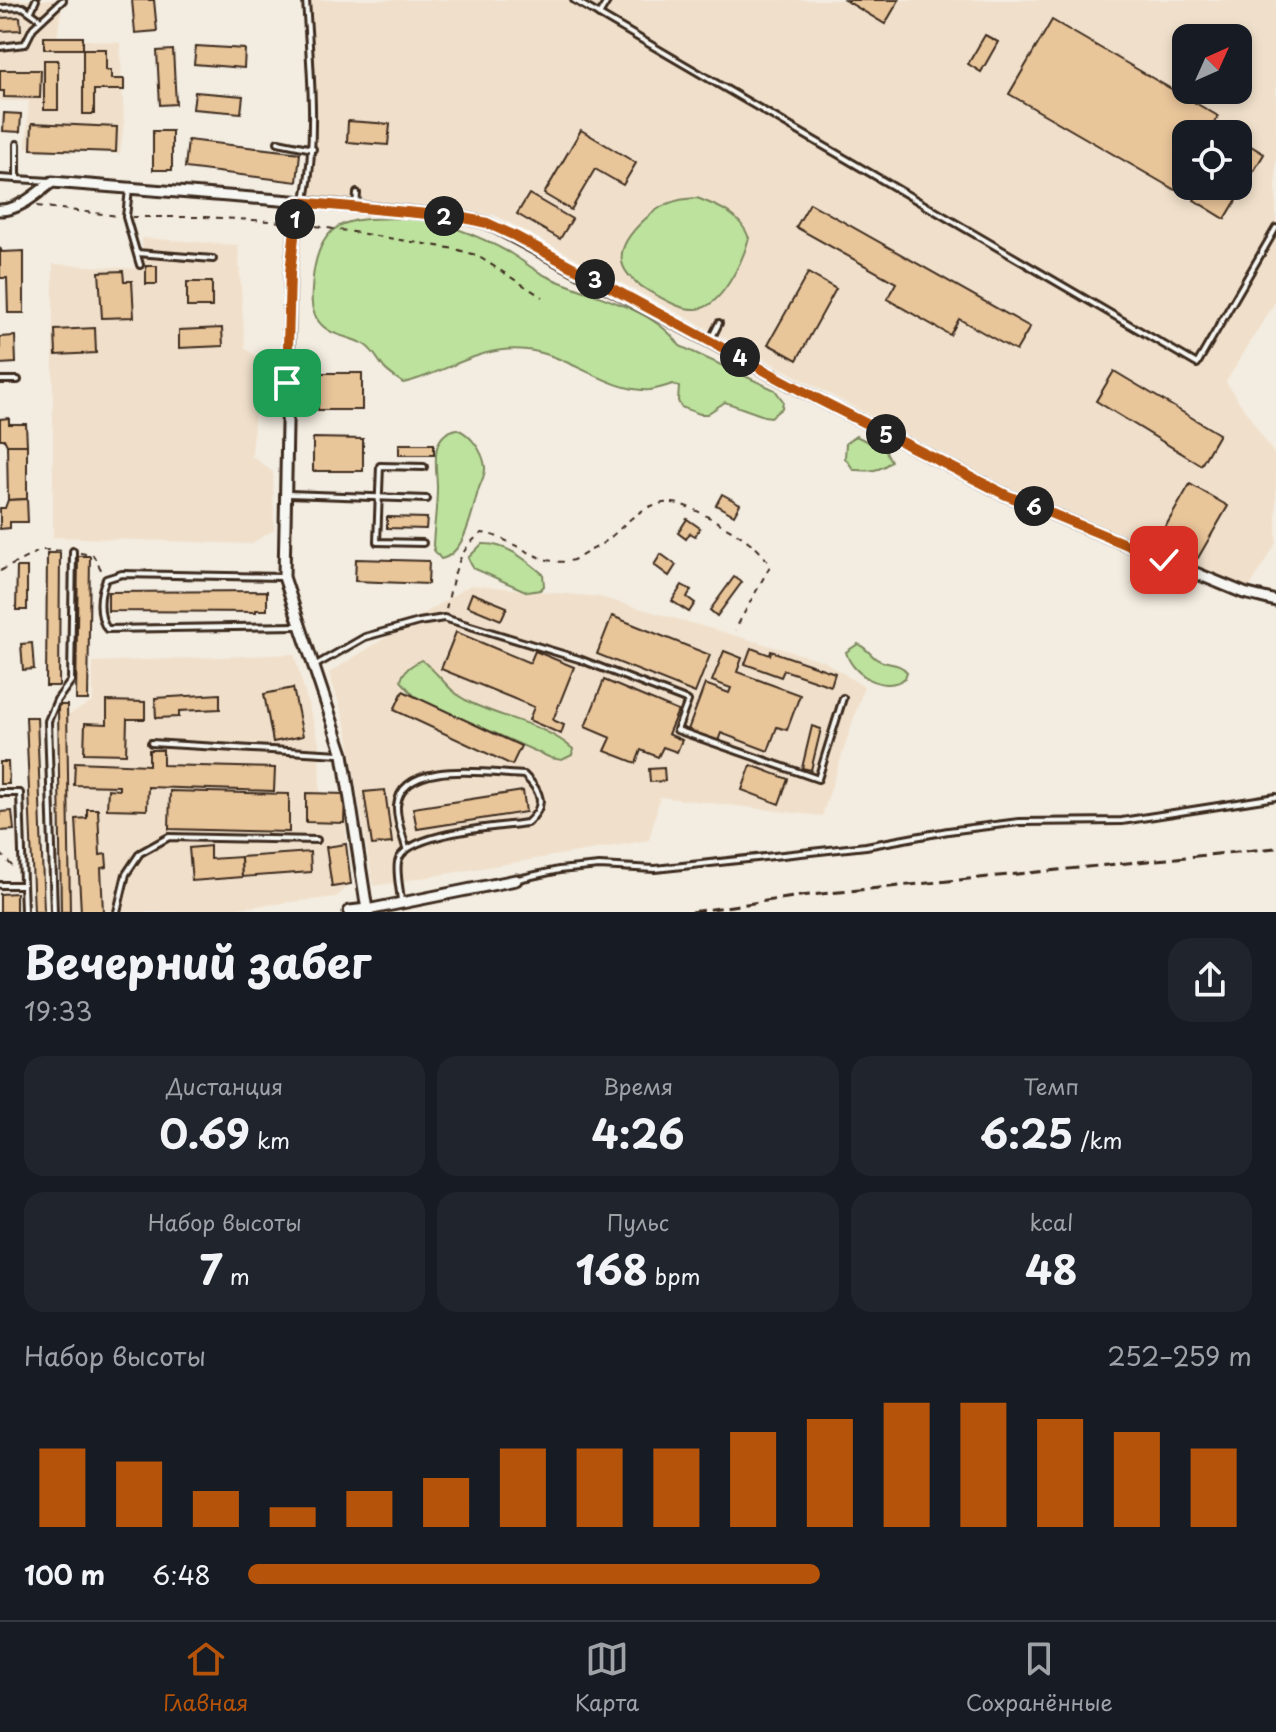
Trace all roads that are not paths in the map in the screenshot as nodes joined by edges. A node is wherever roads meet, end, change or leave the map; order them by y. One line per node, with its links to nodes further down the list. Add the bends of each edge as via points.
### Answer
1 (36, 0): 7 (lane)
2 (63, 0): 9 (lane)
3 (306, 0): 13 (lane)
4 (574, 0): 8 (lane)
5 (608, 0): 8 (lane)
6 (0, 8): 7 (lane)
7 (31, 11): 9 (lane)
8 (599, 15): 22 (lane, via 1197,364)
9 (41, 20): 10 (lane, via 25,44)
10 (0, 47)
11 (278, 142): 13 (lane)
12 (17, 144): 15 (lane)
13 (313, 149): 19 (lane)
14 (0, 178): 15 (lane)
15 (17, 179): 16 (lane)
16 (52, 182): 17 (street); 21 (street, via 10,210)
17 (129, 188): 19 (street); 23 (lane, via 126,217)
18 (357, 193): 20 (lane)
19 (301, 202): 20 (street); 31 (street, via 290,273)
20 (356, 207): 27 (street, via 487,223)
21 (0, 210)
22 (1276, 228)
23 (137, 253): 24 (lane); 25 (lane)
24 (213, 259)
25 (140, 265)
26 (719, 323): 27 (lane)
27 (710, 341): 37 (street, via 1006,495 1244,593)
28 (0, 380): 29 (lane)
29 (18, 380)
30 (424, 467): 32 (lane, via 380,466)
31 (285, 494): 32 (lane); 36 (street)
32 (379, 497): 33 (lane); 34 (lane, via 377,542)
33 (427, 499)
34 (423, 543)
35 (73, 551): 53 (lane, via 71,681 48,721)
36 (284, 577): 38 (street); 38 (lane, via 122,574 106,579 101,620 107,629)
37 (1276, 601)
38 (299, 626): 39 (street)
39 (314, 666): 40 (lane, via 365,637 444,618 579,659 688,701 677,730 818,779); 42 (street)
40 (843, 698)
41 (151, 743): 42 (lane)
42 (343, 754): 51 (street)
43 (0, 793): 49 (lane, via 20,793)
44 (1276, 797): 47 (lane, via 1122,821 1019,822 866,846 655,869 599,866)
45 (317, 840): 54 (lane, via 169,837 140,853 126,874)
46 (406, 848): 46 (lane, via 425,839 527,823 541,802 536,786 524,775 424,775 401,793 397,807); 50 (lane, via 398,861)
47 (516, 880): 50 (street)
48 (0, 885): 49 (lane)
49 (23, 885): 52 (lane)
50 (401, 903): 51 (street)
51 (367, 910): 55 (street)
52 (24, 912)
53 (54, 912)
54 (117, 912)
55 (350, 912)

